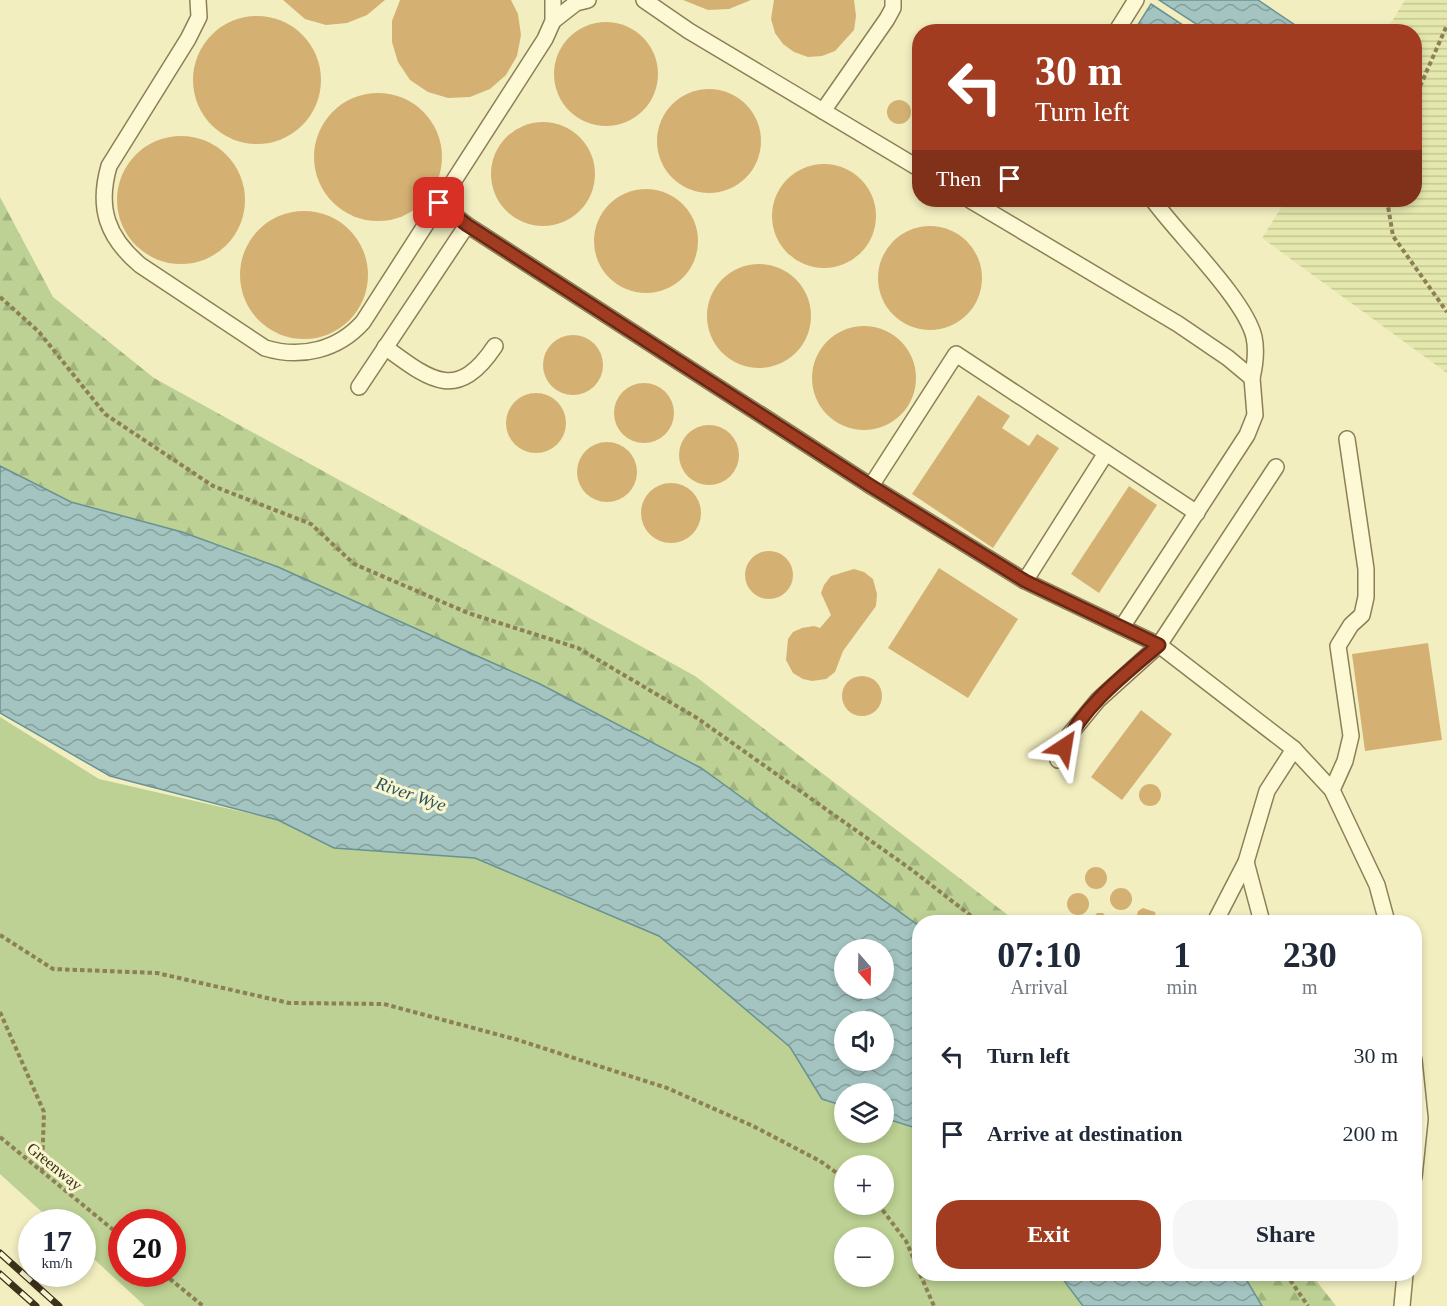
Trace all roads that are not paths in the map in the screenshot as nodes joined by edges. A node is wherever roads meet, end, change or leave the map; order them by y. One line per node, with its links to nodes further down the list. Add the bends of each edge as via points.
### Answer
1 (198, 0): 11 (lane, via 199,17 188,39 121,143 103,188 111,230 124,251 140,265 265,348 282,353 319,349 350,337 363,322)
2 (553, 0): 7 (lane)
3 (588, 0): 7 (lane, via 576,3)
4 (644, 0): 9 (lane)
5 (893, 0): 9 (lane, via 887,19)
6 (1136, 0): 8 (lane)
7 (553, 21): 11 (lane)
8 (1121, 24)
9 (823, 111): 10 (lane)
10 (912, 164)
11 (439, 203): 14 (lane)
12 (982, 207): 17 (lane, via 1178,324)
13 (1159, 207): 17 (lane, via 1245,314 1254,337 1256,358)
14 (467, 225): 16 (lane); 22 (lane)
15 (495, 346): 16 (lane, via 481,367 459,381 437,380)
16 (385, 347): 18 (lane)
17 (1252, 378): 23 (lane, via 1255,415 1248,435)
18 (359, 387)
19 (1347, 439): 29 (lane, via 1366,569 1366,597 1362,615 1338,646 1351,736)
20 (1106, 453): 22 (lane, via 956,354); 23 (lane); 24 (lane)
21 (1276, 467): 26 (lane)
22 (871, 486): 24 (lane)
23 (1197, 513): 25 (lane)
24 (1025, 581): 25 (lane)
25 (1122, 627): 26 (lane)
26 (1159, 645): 27 (lane); 28 (lane, via 1098,700 1070,734)
27 (1294, 749): 29 (lane); 30 (lane, via 1267,791)
28 (1058, 760)
29 (1332, 790): 33 (lane, via 1377,885)
30 (1246, 862): 31 (lane); 32 (lane)
31 (1219, 915)
32 (1260, 915)
33 (1385, 915)
34 (1404, 1281): 35 (lane)
35 (1402, 1306)

